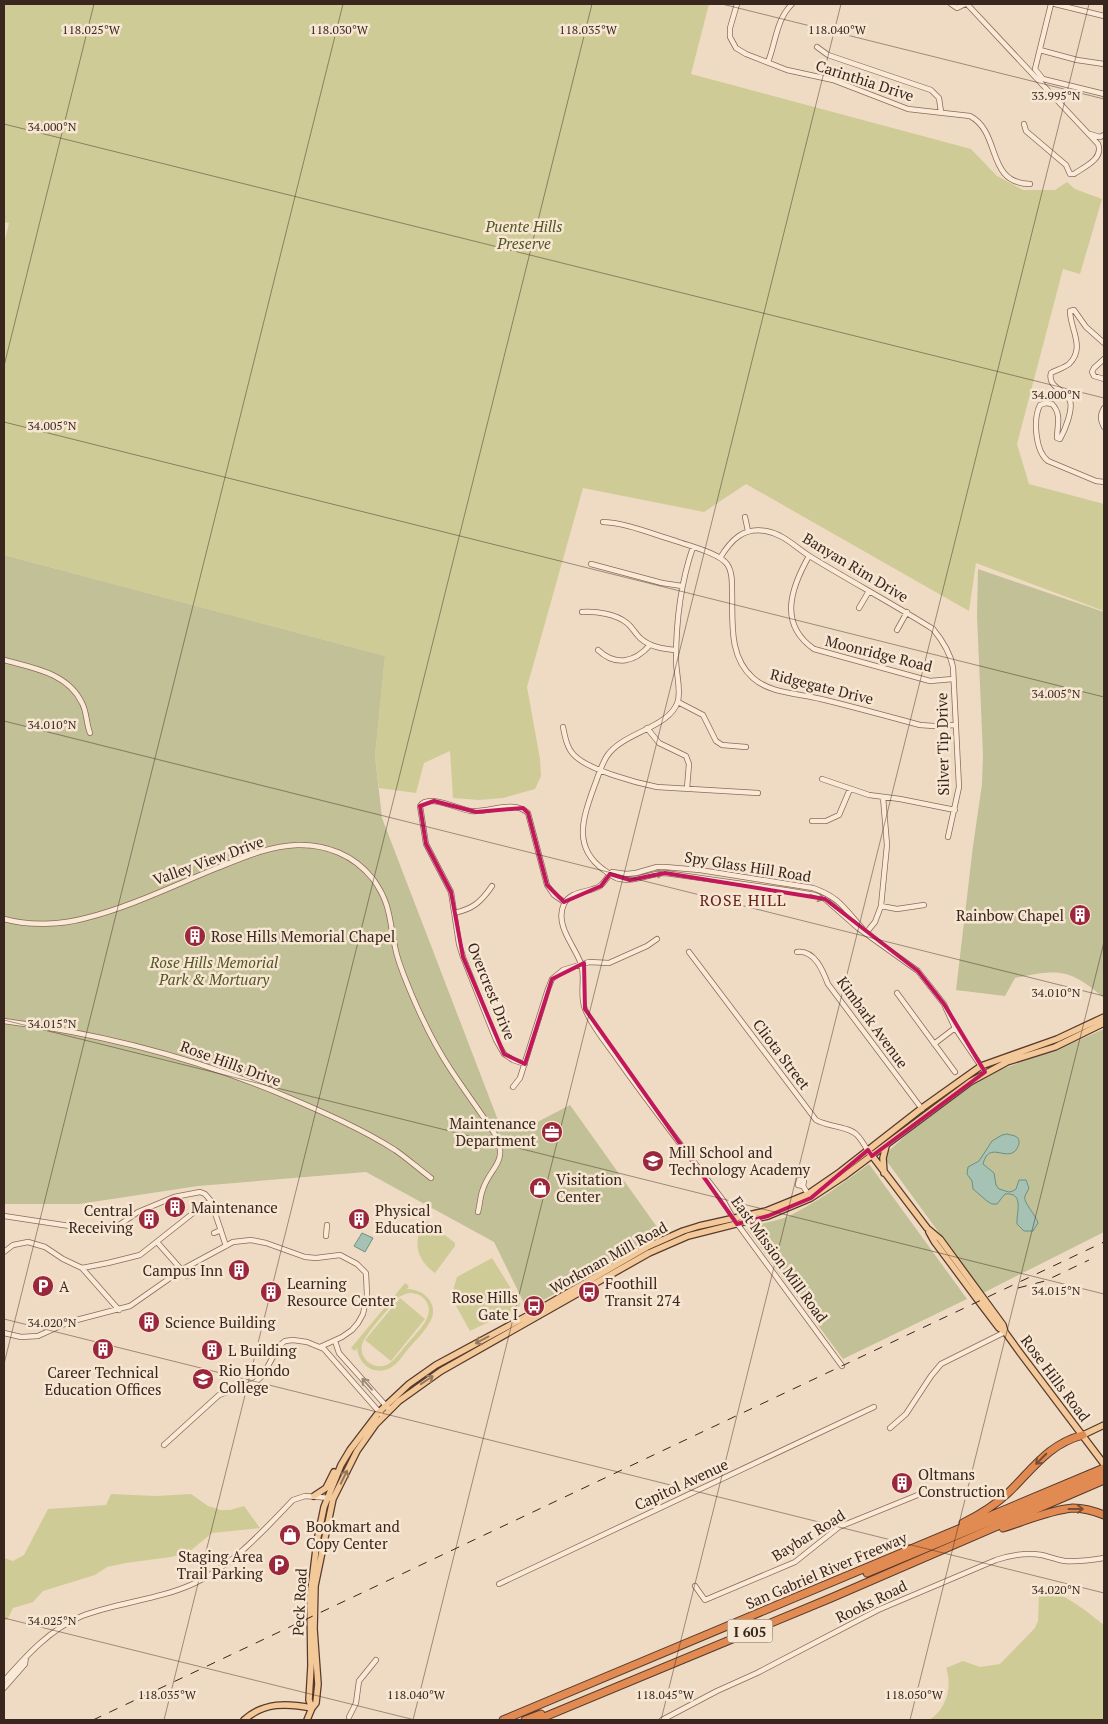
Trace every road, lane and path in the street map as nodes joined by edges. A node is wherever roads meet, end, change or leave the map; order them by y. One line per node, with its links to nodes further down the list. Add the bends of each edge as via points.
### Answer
1 (737, 4): 10 (street, Carinthia Drive, via 730,28 732,43 740,52)
2 (792, 4): 10 (street, via 780,22)
3 (951, 4): 4 (street, via 957,8)
4 (966, 4): 15 (street)
5 (1051, 4): 9 (street)
6 (1056, 4): 7 (street)
7 (1104, 16)
8 (817, 47): 13 (street, via 828,55 934,92 940,100)
9 (1040, 50): 11 (street); 12 (street, via 1035,69 1043,79)
10 (768, 62): 13 (street, Carinthia Drive, via 794,72 834,80 908,109)
11 (1104, 64)
12 (1104, 94)
13 (941, 112): 17 (street, Carinthia Drive, via 976,118 985,130 1003,174 1017,183)
14 (1024, 124): 15 (street, via 1026,131 1066,165 1071,174 1097,157 1099,146)
15 (1088, 134): 16 (street)
16 (1104, 135)
17 (1030, 184)
18 (1104, 343): 23 (street, via 1086,327 1074,310 1070,311 1078,344 1076,354 1069,364 1051,374 1050,381 1068,397 1071,407 1060,439 1057,438 1059,417 1052,404 1040,405 1035,429 1042,455 1048,461)
19 (1104, 359): 20 (street, via 1092,372)
20 (1104, 379)
21 (1104, 408): 22 (street, via 1101,414)
22 (1104, 427)
23 (1104, 482)
24 (745, 517): 26 (street)
25 (602, 522): 27 (street, via 642,530)
26 (748, 531): 28 (street, Banyan Rim Drive, via 779,534); 29 (street, via 728,545)
27 (693, 547): 29 (street); 31 (street)
28 (809, 556): 32 (street, Banyan Rim Drive); 41 (street, Moonridge Road, via 795,585 791,613 796,631 808,644 814,649 930,681)
29 (720, 558): 43 (street, Ridgegate Drive, via 728,565 732,577 734,645 744,670 761,685 920,725)
30 (591, 564): 31 (street)
31 (682, 586): 39 (street)
32 (869, 591): 33 (street); 35 (street, Banyan Rim Drive)
33 (859, 608)
34 (582, 612): 37 (street, via 592,611 620,618)
35 (907, 612): 36 (street); 41 (street, Banyan Rim Drive, via 940,637 950,654)
36 (897, 630)
37 (650, 645): 38 (street, via 642,654 629,660 611,659); 39 (street)
38 (598, 650)
39 (676, 650): 42 (street)
40 (4, 660): 46 (street, via 51,673 67,683 83,704)
41 (953, 679): 43 (street, Silver Tip Drive)
42 (678, 702): 45 (street, Spy Glass Hill Road, via 667,716); 47 (street, via 703,715 716,741 722,745)
43 (956, 725): 54 (street, Silver Tip Drive, via 959,787)
44 (563, 727): 48 (street, via 574,755)
45 (647, 728): 48 (street, Spy Glass Hill Road, via 614,748); 50 (street, via 659,743 686,756 689,764)
46 (90, 732)
47 (746, 747)
48 (600, 770): 50 (street, via 650,786); 57 (street, Spy Glass Hill Road, via 586,809 583,839 592,860)
49 (822, 779): 51 (street)
50 (687, 788): 52 (street)
51 (850, 789): 53 (street); 55 (street, via 839,815 826,821)
52 (758, 793)
53 (883, 797): 54 (street); 61 (street, via 887,845)
54 (954, 810): 56 (street, Silver Tip Drive)
55 (812, 821)
56 (948, 837)
57 (610, 874): 59 (street, via 601,886 575,894); 64 (street, Spy Glass Hill Road, via 630,880 656,873 674,874 815,895 832,904)
58 (492, 886): 62 (street, via 472,908)
59 (564, 902): 62 (street, Overcrest Drive, via 546,885 528,813 523,808 516,806 476,812 429,800 420,806 426,844 451,892); 68 (street, via 562,919 568,941)
60 (924, 905): 61 (street, via 897,909)
61 (881, 906): 64 (street)
62 (454, 913): 75 (street, Overcrest Drive, via 463,957 496,1040 504,1054)
63 (4, 919): 88 (street, Valley View Drive, via 36,923 84,919 249,855 294,845 328,848 357,863 383,896 390,913 402,971 418,1010 450,1070 498,1139 500,1158 483,1188)
64 (866, 934): 73 (street, Spy Glass Hill Road, via 918,971 944,1004)
65 (657, 939): 68 (street, via 609,963)
66 (689, 952): 83 (street, Cliota Street, via 816,1120 848,1129 856,1134)
67 (797, 952): 80 (street, Kimbark Avenue, via 808,954 816,961 828,984)
68 (581, 964): 75 (street, via 563,970 552,979); 90 (street, East Mission Mill Road, via 585,1009)
69 (897, 993): 74 (street)
70 (1104, 1017): 76 (main road, Workman Mill Road, via 1057,1039)
71 (4, 1021): 85 (street, Rose Hills Drive, via 89,1034 156,1050 253,1083 310,1106 376,1139)
72 (1104, 1023): 78 (main road, Workman Mill Road, via 1055,1047)
73 (955, 1028): 74 (street); 76 (street, Spy Glass Hill Road)
74 (934, 1044): 77 (street)
75 (525, 1064): 79 (street)
76 (981, 1066): 78 (street, Spy Glass Hill Road); 80 (main road, Workman Mill Road)
77 (955, 1072)
78 (985, 1072): 81 (main road, Workman Mill Road)
79 (513, 1087)
80 (922, 1108): 81 (street, Kimbark Avenue); 83 (main road, Workman Mill Road)
81 (926, 1114): 82 (main road, Workman Mill Road)
82 (887, 1144): 83 (main road, Workman Mill Road); 84 (main road, via 883,1158)
83 (870, 1153): 84 (main road, Rose Hills Road); 86 (main road, Workman Mill Road); 86 (main road, Workman Mill Road)
84 (884, 1173): 104 (main road, Rose Hills Road, via 927,1228 940,1239)
85 (431, 1178)
86 (806, 1192): 90 (main road, Workman Mill Road)
87 (213, 1206): 89 (street, via 200,1192 182,1195 138,1212 109,1232); 92 (street); 96 (street, via 207,1203 202,1206)
88 (478, 1212)
89 (4, 1216)
90 (735, 1221): 95 (main road, Workman Mill Road, via 698,1226); 99 (main road, Workman Mill Road, via 688,1236); 110 (street, East Mission Mill Road)
91 (328, 1225): 94 (street)
92 (221, 1230): 93 (street); 97 (street)
93 (214, 1233)
94 (326, 1236)
95 (668, 1237): 99 (main road, via 668,1241); 112 (main road, Workman Mill Road, one-way to 112, via 436,1365 409,1384)
96 (157, 1242): 100 (street, via 140,1254); 101 (street)
97 (226, 1246): 101 (street); 106 (street, via 251,1240 305,1257 340,1255 357,1264 366,1273 366,1304 352,1330)
98 (4, 1252): 100 (street, via 13,1245 37,1244)
99 (643, 1256): 112 (main road, Workman Mill Road, one-way to 99, via 441,1370)
100 (82, 1268): 103 (street)
101 (182, 1269): 102 (street); 103 (street, via 161,1281 137,1302)
102 (187, 1276)
103 (119, 1310): 105 (street, via 69,1322 38,1336)
104 (1005, 1332): 115 (street, via 941,1364 906,1414); 116 (main road, Rose Hills Road)
105 (4, 1333)
106 (335, 1341): 107 (street); 109 (street)
107 (328, 1344): 108 (street); 109 (street)
108 (320, 1347): 113 (street); 117 (street, via 285,1341 274,1352 264,1375 254,1383 219,1394)
109 (339, 1353): 112 (street, one-way to 109)
110 (842, 1366)
111 (874, 1407): 132 (street, Capitol Avenue)
112 (388, 1408): 113 (main road, Workman Mill Road)
113 (381, 1414): 118 (main road, Workman Mill Road); 126 (main road, Workman Mill Road, one-way to 113, via 357,1451)
114 (1104, 1425): 116 (main road)
115 (890, 1428)
116 (1083, 1435): 119 (main road, Rose Hills Road); 130 (highway, one-way to 130, via 1048,1452 996,1504)
117 (164, 1445)
118 (345, 1459): 124 (main road, via 336,1467 326,1488); 125 (main road, Workman Mill Road)
119 (1104, 1464)
120 (1104, 1468): 130 (highway, San Gabriel River Freeway / I 605)
121 (1104, 1474): 143 (highway)
122 (1104, 1480): 128 (highway, San Gabriel River Freeway / I 605)
123 (925, 1492): 133 (street, Baybar Road, via 839,1527 795,1562 705,1600)
124 (314, 1496): 125 (street); 134 (street, via 293,1500 234,1556 196,1582 80,1617 50,1635)
125 (327, 1498): 126 (street); 138 (main road, Peck Road, via 311,1586 309,1700)
126 (334, 1499): 138 (main road, Peck Road, via 315,1586 318,1684 316,1703)
127 (1104, 1515): 129 (highway, one-way to 127, via 1064,1510 1085,1509)
128 (1019, 1517): 129 (highway, San Gabriel River Freeway / I 605); 144 (highway, via 1009,1517)
129 (962, 1541): 145 (highway, San Gabriel River Freeway / I 605)
130 (920, 1545): 142 (highway, San Gabriel River Freeway / I 605)
131 (1104, 1558): 146 (street, Rooks Road, via 1065,1561 1025,1554 996,1560 878,1610)
132 (499, 1584)
133 (695, 1586)
134 (26, 1657): 136 (street); 137 (street, via 25,1664)
135 (376, 1660): 139 (street, via 359,1680 356,1703)
136 (4, 1681)
137 (4, 1688)
138 (312, 1708): 140 (main road, via 277,1704); 141 (main road, Peck Road)
139 (349, 1718)
140 (244, 1720)
141 (307, 1720)
142 (503, 1720)
143 (514, 1720)
144 (525, 1720)
145 (537, 1720)
146 (662, 1720)

